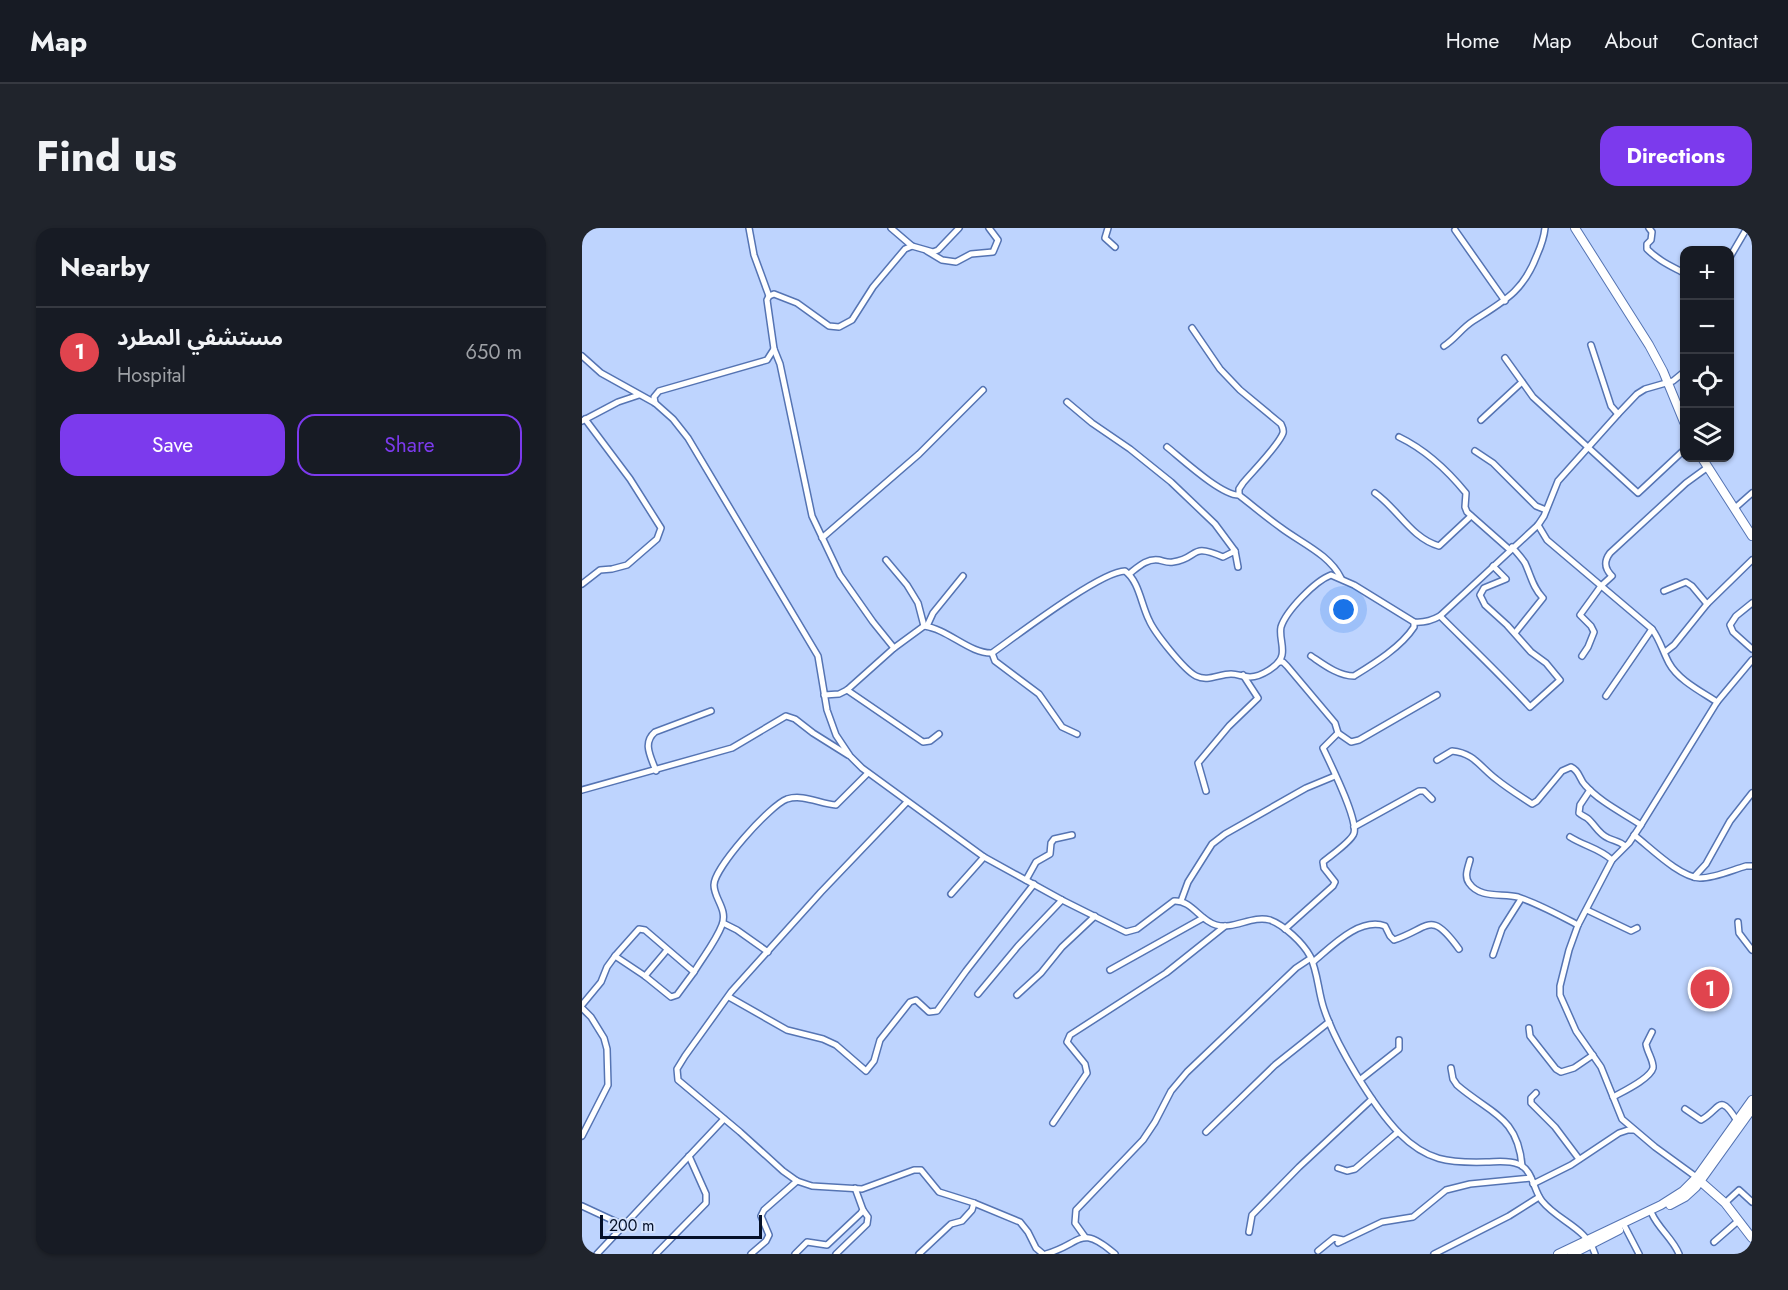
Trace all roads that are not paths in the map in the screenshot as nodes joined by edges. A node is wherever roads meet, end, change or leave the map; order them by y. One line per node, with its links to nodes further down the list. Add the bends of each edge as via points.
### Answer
1 (749, 228): 16 (street)
2 (891, 228): 11 (street)
3 (959, 228): 14 (street, via 938,250)
4 (989, 228): 14 (street, via 998,240 993,252 971,254 956,262 942,260)
5 (1108, 228): 12 (street, via 1105,238)
6 (1545, 228): 17 (street, via 1527,279)
7 (1575, 228): 25 (main road)
8 (1649, 228): 15 (street, via 1653,232 1647,249)
9 (1747, 228): 13 (street)
10 (1455, 230): 17 (street)
11 (912, 246): 14 (street); 16 (street, via 905,249 873,287 852,320 839,327 829,326 786,298)
12 (1115, 247)
13 (1734, 250)
14 (927, 251)
15 (1680, 271)
16 (769, 296): 21 (street)
17 (1505, 301): 20 (street, via 1472,321)
18 (1192, 328): 44 (street, via 1220,369 1283,428 1277,442 1239,489)
19 (1591, 345): 32 (street)
20 (1444, 346)
21 (774, 349): 30 (street, via 764,362 659,391 654,397); 50 (street, via 807,500)
22 (582, 356): 28 (street, via 601,373)
23 (1505, 358): 26 (street)
24 (1680, 376): 25 (street)
25 (1668, 381): 31 (main road); 32 (street, via 1637,394)
26 (1522, 382): 34 (street); 37 (street)
27 (983, 390): 50 (street, via 919,454)
28 (639, 395): 30 (street); 33 (street)
29 (1067, 402): 52 (street, via 1171,482 1215,524)
30 (655, 404): 80 (street, via 688,438 793,612 818,656)
31 (1680, 412)
32 (1618, 414): 37 (street)
33 (584, 420): 60 (street, via 661,528 657,538 627,564 600,570)
34 (1480, 420)
35 (1399, 437): 47 (street, via 1424,452 1459,485 1466,494 1465,507)
36 (1167, 447): 44 (street, via 1226,493)
37 (1587, 448): 39 (street, via 1638,493); 46 (street, via 1558,481)
38 (1475, 451): 46 (street, via 1493,463 1533,504)
39 (1680, 454)
40 (1705, 462): 41 (main road)
41 (1708, 467): 45 (main road); 61 (street, via 1610,553 1606,570 1612,576)
42 (1376, 493): 47 (street, via 1408,527 1439,546)
43 (1752, 493): 45 (street)
44 (1239, 495): 59 (street, via 1330,562)
45 (1735, 508): 49 (main road)
46 (1546, 510): 48 (street)
47 (1471, 516): 51 (street)
48 (1538, 525): 51 (street); 61 (street, via 1547,540)
49 (1752, 536)
50 (822, 538): 70 (street, via 840,575)
51 (1511, 549): 55 (street); 69 (street, via 1523,560 1533,589 1543,598)
52 (1235, 551): 56 (street); 57 (street, via 1222,558 1209,550 1196,550 1174,562 1147,560)
53 (886, 560): 67 (street, via 918,603)
54 (1752, 560): 64 (street)
55 (1493, 566): 65 (street); 69 (street, via 1506,579 1484,588 1480,595 1485,605)
56 (1238, 567)
57 (1129, 574): 73 (street, via 1117,571 1107,575); 78 (street, via 1156,632 1195,676 1210,679)
58 (963, 576): 67 (street)
59 (1341, 578): 66 (street); 77 (street, via 1331,575 1320,579 1287,617 1282,626)
60 (582, 584)
61 (1601, 586): 68 (street); 75 (street, via 1580,615 1594,632)
62 (1664, 591): 64 (street, via 1686,582)
63 (1752, 603): 71 (street, via 1730,625)
64 (1707, 604): 72 (street)
65 (1440, 615): 66 (street, via 1423,623); 69 (street, via 1530,707 1560,680)
66 (1414, 622): 74 (street, via 1408,635 1354,676 1328,668)
67 (925, 626): 70 (street); 73 (street, via 979,651)
68 (1652, 629): 72 (street); 82 (street)
69 (1515, 633)
70 (894, 648): 79 (street)
71 (1752, 649)
72 (1665, 652): 83 (street, via 1678,674)
73 (992, 653): 87 (street, via 995,661 1039,694 1062,727)
74 (1311, 656)
75 (1582, 656)
76 (1752, 660): 83 (street)
77 (1279, 662): 78 (street, via 1258,675); 85 (street, via 1287,666 1335,723)
78 (1243, 675): 95 (street, via 1258,698 1197,763)
79 (847, 690): 80 (street); 86 (street, via 923,742)
80 (824, 695): 88 (street, via 836,735)
81 (1437, 695): 85 (street, via 1359,740 1351,742)
82 (1606, 696)
83 (1717, 702): 99 (street)
84 (711, 711): 90 (street, via 650,736 647,742)
85 (1338, 733): 92 (street, via 1322,747)
86 (939, 734)
87 (1077, 734)
88 (850, 756): 90 (street, via 786,716 737,746); 91 (street)
89 (1437, 760): 94 (street, via 1452,751 1467,754 1532,804 1568,767 1577,770)
90 (656, 771): 93 (street)
91 (868, 773): 98 (street); 120 (street, via 836,806 809,798 784,800 735,848 715,879)
92 (1335, 776): 100 (street); 115 (street, via 1306,788 1212,844)
93 (582, 790)
94 (1590, 790): 99 (street); 104 (street, via 1579,813 1604,836)
95 (1206, 791)
96 (1752, 793): 109 (street)
97 (1432, 799): 100 (street, via 1419,791)
98 (907, 802): 105 (street); 128 (street)
99 (1641, 825): 102 (street)
100 (1354, 827): 124 (street, via 1354,835 1322,864 1335,882 1333,886)
101 (1072, 835): 110 (street, via 1054,838 1050,854 1036,862)
102 (1634, 835): 104 (street); 109 (street)
103 (1570, 837): 107 (street)
104 (1625, 846): 107 (street)
105 (984, 857): 110 (street); 112 (street)
106 (1470, 860): 113 (street, via 1466,873 1472,886 1487,894)
107 (1612, 860): 116 (street)
108 (1752, 866): 109 (street)
109 (1694, 877)
110 (1026, 880): 111 (street)
111 (1034, 884): 114 (street); 137 (street, via 937,1011 929,1012 916,1000 910,1002 880,1040 874,1062 866,1071 836,1045 787,1030)
112 (951, 894)
113 (1521, 899): 121 (street); 129 (street, via 1502,929)
114 (1062, 900): 117 (street); 135 (street)
115 (1181, 901): 117 (street, via 1167,905 1131,932); 118 (street)
116 (1587, 910): 121 (street); 123 (street, via 1631,931)
117 (1095, 916): 136 (street)
118 (1203, 918): 122 (street); 132 (street)
119 (1737, 922): 127 (street, via 1739,933)
120 (723, 923): 128 (street); 133 (street)
121 (1578, 925): 143 (street, via 1560,995)
122 (1225, 926): 124 (street, via 1265,920); 155 (street, via 1166,973 1070,1035 1067,1042 1087,1067 1087,1073)
123 (1637, 928)
124 (1285, 929): 131 (street)
125 (1459, 949): 131 (street, via 1447,933 1434,925 1424,925 1394,940 1385,926 1377,924 1358,928)
126 (667, 950): 130 (street, via 639,929); 133 (street); 134 (street)
127 (1752, 950)
128 (768, 952): 137 (street)
129 (1493, 955)
130 (615, 956): 134 (street); 138 (street)
131 (1312, 960): 139 (street); 180 (street, via 1290,974 1180,1080 1143,1140 1076,1210 1076,1223)
132 (1110, 970)
133 (694, 972): 134 (street, via 674,998)
134 (645, 976)
135 (978, 994)
136 (1017, 995)
137 (729, 996): 152 (street, via 676,1074 678,1080)
138 (582, 1006): 160 (street, via 604,1038 608,1085)
139 (1329, 1022): 145 (street); 157 (street, via 1275,1065)
140 (1529, 1028): 143 (street, via 1530,1036 1561,1072)
141 (1652, 1032): 147 (street, via 1646,1044 1652,1063 1650,1073)
142 (1399, 1040): 145 (street, via 1399,1049)
143 (1593, 1055): 147 (street)
144 (1451, 1068): 163 (street, via 1457,1085 1509,1124 1520,1148)
145 (1361, 1079): 148 (street)
146 (1536, 1093): 162 (street, via 1531,1103)
147 (1613, 1097): 153 (street)
148 (1372, 1099): 158 (street); 179 (street, via 1252,1215)
149 (1752, 1100): 154 (main road)
150 (1685, 1109): 154 (street, via 1701,1120 1716,1105 1724,1105)
151 (1752, 1109): 165 (main road)
152 (724, 1119): 161 (street); 166 (street)
153 (1622, 1119): 156 (street); 159 (street)
154 (1737, 1121): 165 (main road)
155 (1053, 1123)
156 (1634, 1130): 159 (street); 165 (street)
157 (1206, 1132)
158 (1398, 1132): 163 (street, via 1418,1150 1445,1161 1510,1162); 164 (street, via 1354,1170)
159 (1619, 1133): 162 (street)
160 (582, 1136)
161 (689, 1156): 177 (street); 186 (street, via 706,1194 706,1203)
162 (1579, 1159): 167 (street)
163 (1522, 1166): 167 (street)
164 (1338, 1168)
165 (1699, 1179): 172 (main road); 175 (main road, via 1685,1197); 182 (main road, via 1672,1199)
166 (797, 1181): 168 (street, via 812,1186); 187 (street, via 764,1210 761,1216 769,1235)
167 (1532, 1181): 169 (street); 184 (street, via 1470,1184 1446,1190 1413,1217 1382,1222 1341,1242 1334,1238)
168 (855, 1188): 171 (street, via 917,1170 939,1192); 174 (street)
169 (1539, 1197): 182 (street); 193 (street)
170 (1752, 1202): 172 (street, via 1739,1190)
171 (974, 1203): 190 (street, via 962,1221 951,1224); 191 (street, via 1020,1222 1036,1248)
172 (1725, 1203): 176 (main road)
173 (582, 1206): 177 (street)
174 (863, 1210): 188 (street, via 827,1245 807,1242); 189 (street, via 867,1224)
175 (1652, 1214): 178 (main road); 198 (street)
176 (1738, 1221): 181 (main road); 183 (street)
177 (623, 1225): 185 (street)
178 (1625, 1227): 182 (main road); 197 (street)
179 (1249, 1232)
180 (1085, 1237): 191 (street); 192 (street, via 1096,1239)
181 (1752, 1238)
182 (1591, 1242): 194 (main road); 195 (main road); 196 (street)
183 (1714, 1242)
184 (1318, 1251)
185 (597, 1254)
186 (656, 1254)
187 (751, 1254)
188 (795, 1254)
189 (836, 1254)
190 (919, 1254)
191 (1045, 1254)
192 (1115, 1254)
193 (1434, 1254)
194 (1558, 1254)
195 (1572, 1254)
196 (1595, 1254)
197 (1639, 1254)
198 (1679, 1254)

